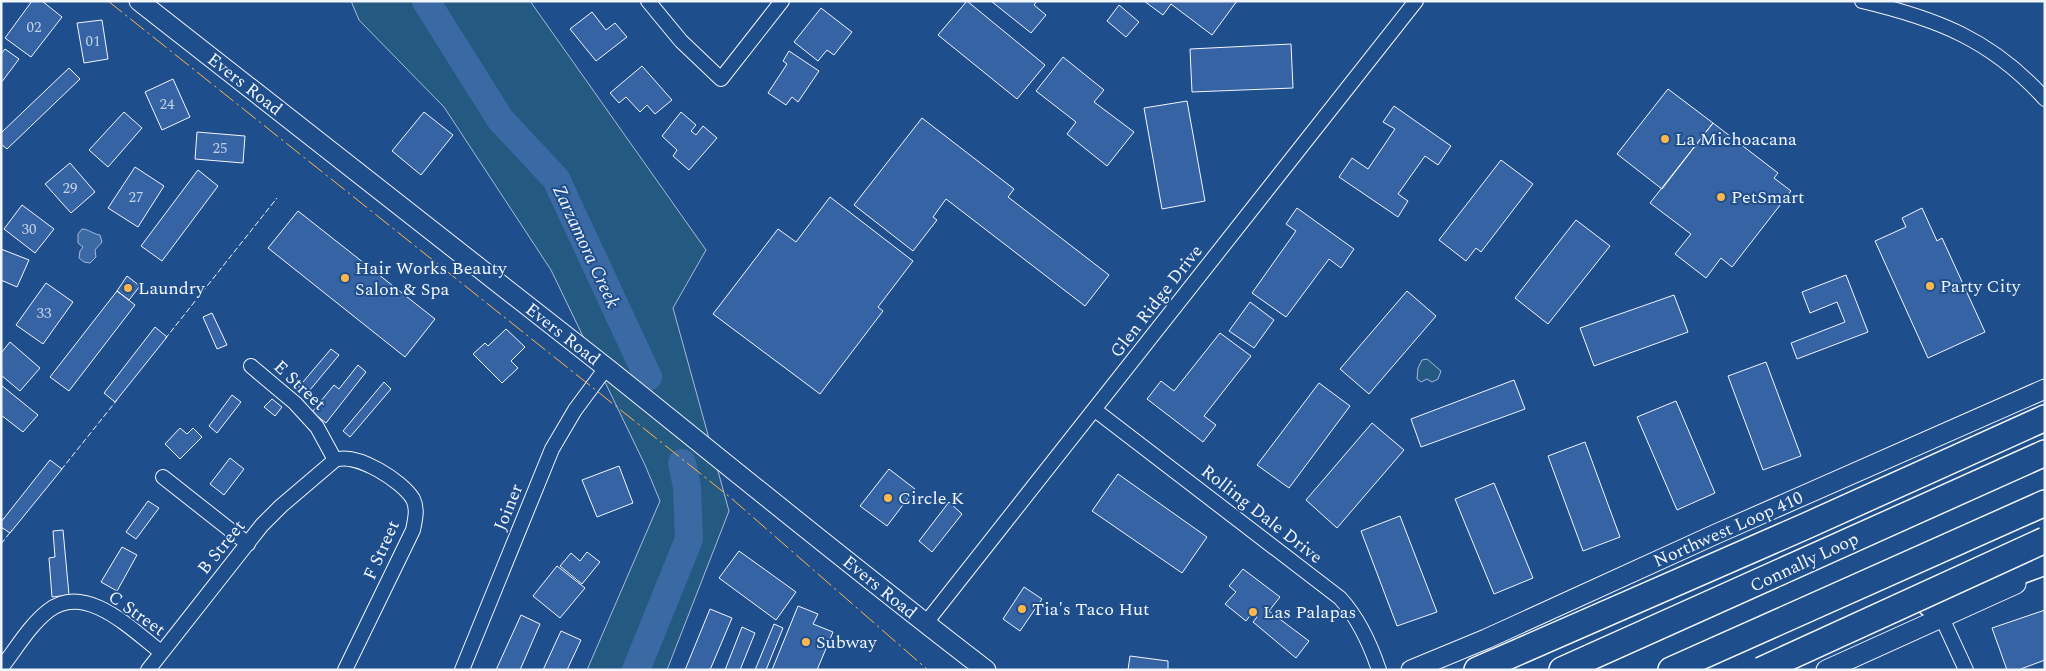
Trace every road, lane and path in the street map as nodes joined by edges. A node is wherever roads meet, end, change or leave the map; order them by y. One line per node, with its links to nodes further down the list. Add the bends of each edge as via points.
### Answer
1 (139, 1): 8 (main road, Evers Road)
2 (648, 1): 3 (street, via 680,41 721,78)
3 (782, 1)
4 (1416, 1): 10 (street, Glen Ridge Drive)
5 (1862, 1): 6 (street, via 1906,12 1958,32 2008,63)
6 (2045, 99)
7 (251, 366): 14 (street, E Street, via 295,403 317,427)
8 (606, 368): 23 (main road, Evers Road); 28 (street, Joiner, via 552,449)
9 (2045, 389): 31 (main road, Northwest Loop 410)
10 (1095, 410): 23 (street, Glen Ridge Drive); 30 (street, Rolling Dale Drive, via 1340,598 1362,628)
11 (2045, 418): 32 (highway)
12 (2045, 428): 17 (highway, via 1983,460)
13 (2045, 453): 17 (highway, Connally Loop)
14 (335, 460): 19 (street, B Street, via 281,506); 27 (street, F Street, via 340,458 369,464 403,488 413,500 416,513 413,530)
15 (163, 477): 19 (street)
16 (2045, 503): 34 (highway)
17 (1891, 522): 33 (highway, Connally Loop)
18 (2045, 540): 36 (highway, bridge)
19 (248, 544): 24 (street, B Street)
20 (2045, 562): 35 (highway)
21 (2045, 571): 22 (main road)
22 (1942, 618): 37 (main road); 38 (street)
23 (926, 624): 29 (main road, Evers Road)
24 (161, 652): 25 (street, C Street, via 100,607 74,602 48,611); 26 (street, B Street)
25 (1, 668)
26 (148, 670)
27 (345, 670)
28 (462, 670)
29 (986, 670)
30 (1379, 670)
31 (1411, 670)
32 (1477, 670)
33 (1562, 670)
34 (1671, 670)
35 (1746, 670)
36 (1761, 670)
37 (1826, 670)
38 (1966, 670)

